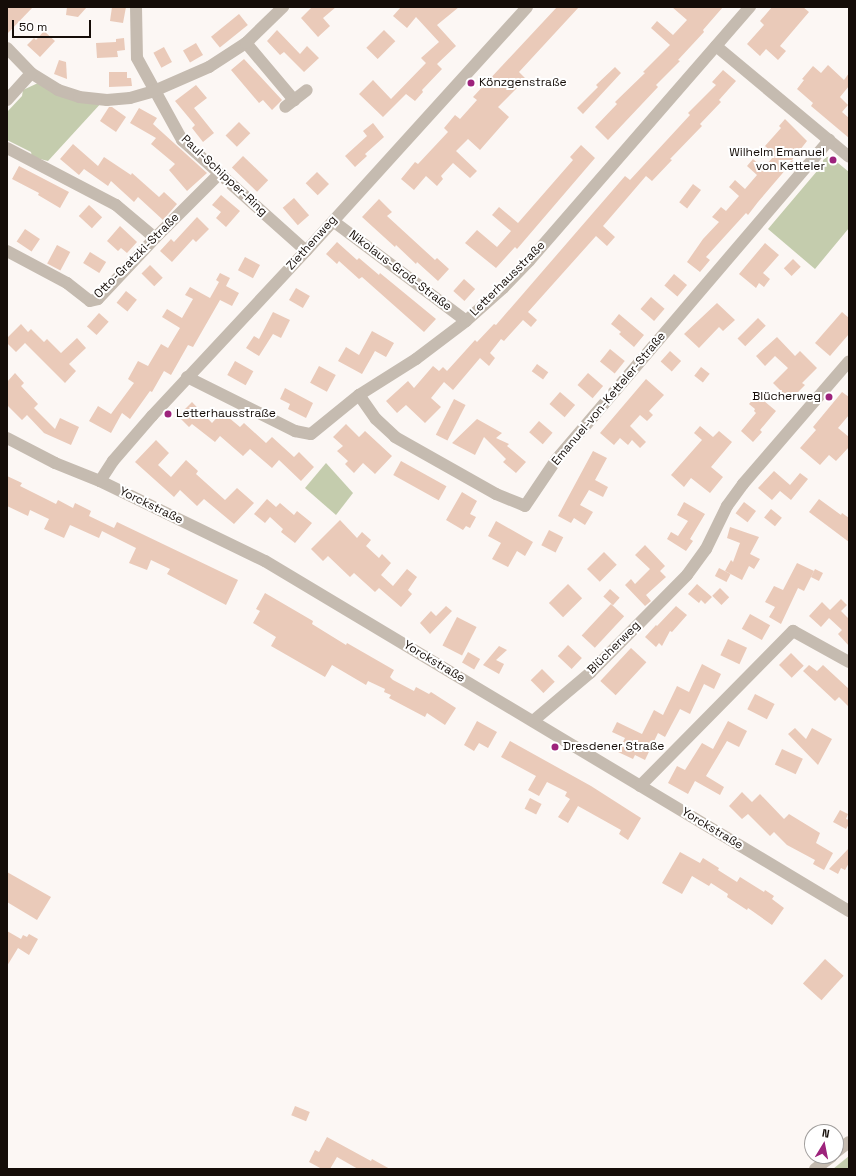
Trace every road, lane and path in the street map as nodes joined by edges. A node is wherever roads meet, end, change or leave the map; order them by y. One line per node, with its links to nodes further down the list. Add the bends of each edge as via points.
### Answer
1 (136, 7): 10 (street, Paul-Schipper-Ring, via 137,58)
2 (283, 7): 5 (street)
3 (750, 7): 6 (street, Letterhausstraße)
4 (521, 9): 18 (street, Ziethenweg)
5 (246, 43): 10 (street, via 209,67); 12 (street)
6 (716, 46): 14 (street); 22 (street, Letterhausstraße, via 529,261)
7 (7, 48): 8 (street)
8 (31, 73): 10 (street, via 58,90 79,97 107,100 130,98); 11 (street)
9 (307, 90): 12 (street)
10 (154, 91): 17 (street, Paul-Schipper-Ring, via 182,140)
11 (7, 100)
12 (294, 100): 13 (street)
13 (285, 107)
14 (829, 140): 16 (street); 25 (street, Emanuel-von-Ketteler-Straße, via 556,460 524,506 496,494 395,437 376,419)
15 (7, 148): 19 (street, via 116,205)
16 (849, 157)
17 (219, 174): 19 (street, Otto-Gratzki-Straße); 21 (street, Paul-Schipper-Ring)
18 (333, 220): 21 (street, Ziethenweg); 22 (street, Nikolaus-Groß-Straße)
19 (155, 238): 20 (street, Otto-Gratzki-Straße, via 98,299 90,301 60,279)
20 (7, 251)
21 (306, 251): 24 (street, Ziethenweg)
22 (466, 321): 25 (street, Letterhausstraße, via 416,359)
23 (849, 361): 29 (street, Blücherweg, via 727,506 706,549 687,575 590,673)
24 (187, 378): 25 (street, Letterhausstraße, via 295,431 311,434); 27 (street, Ziethenweg, via 113,461)
25 (359, 395)
26 (7, 438): 27 (street, Yorckstraße, via 55,463)
27 (100, 481): 29 (street, Yorckstraße, via 266,561)
28 (849, 662): 30 (street, via 793,631)
29 (533, 721): 30 (street, Yorckstraße)
30 (640, 786): 31 (street, Yorckstraße)
31 (849, 911)

